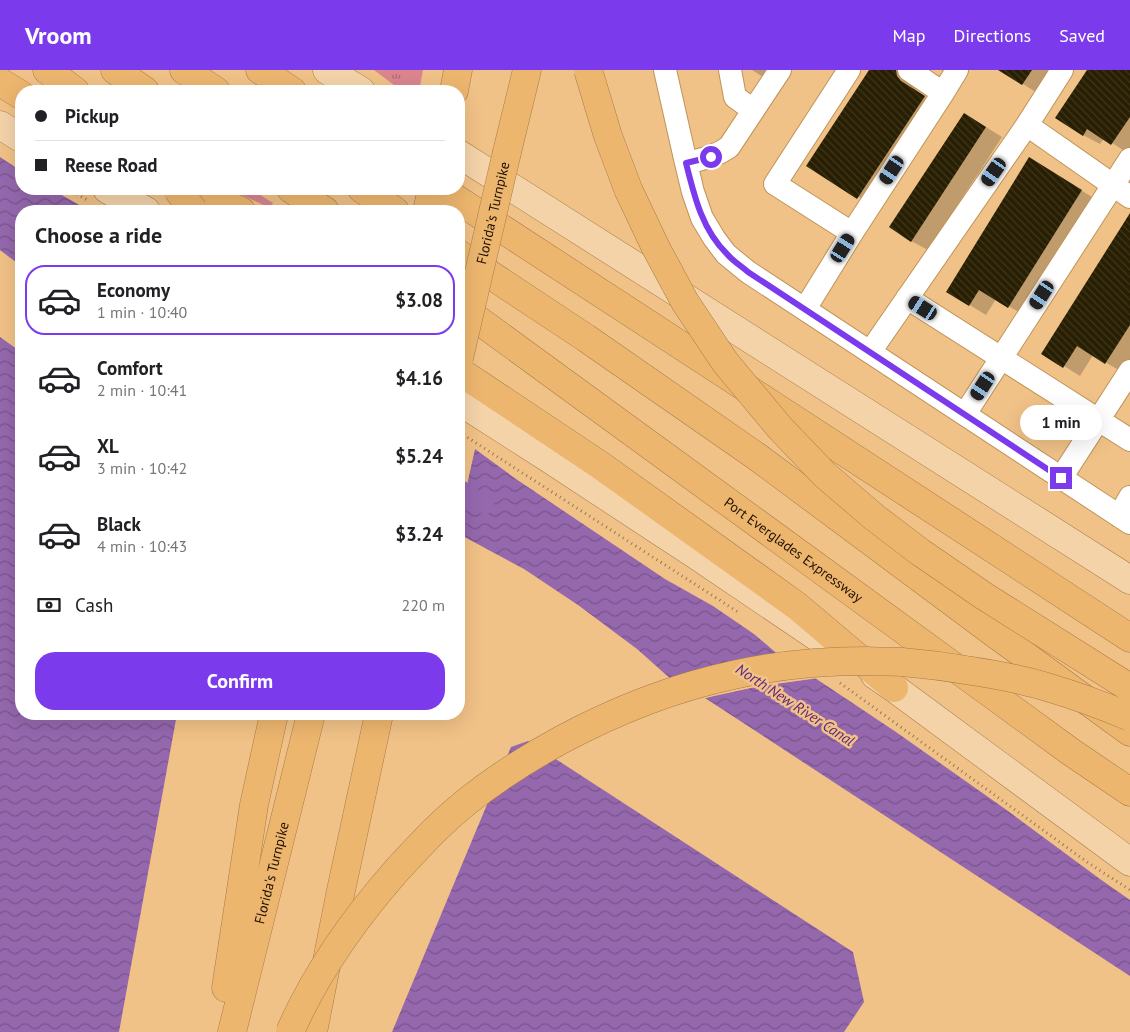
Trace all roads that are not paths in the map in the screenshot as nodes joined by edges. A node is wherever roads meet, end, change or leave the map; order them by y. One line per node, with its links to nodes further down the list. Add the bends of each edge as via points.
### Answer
1 (115, 70): 16 (highway)
2 (184, 70): 17 (highway)
3 (260, 70): 18 (highway)
4 (327, 70): 19 (main road)
5 (458, 70): 20 (highway)
6 (528, 70): 49 (highway, Florida's Turnpike, bridge)
7 (588, 70): 66 (highway, bridge, via 628,189 656,248 685,302 725,362 780,428 825,475 920,552)
8 (665, 70): 29 (street)
9 (730, 70): 23 (street, via 735,97)
10 (780, 70): 23 (street)
11 (849, 70): 44 (street, via 775,184)
12 (909, 70): 22 (street)
13 (957, 70): 22 (street)
14 (1062, 70): 25 (street)
15 (0, 82): 21 (highway)
16 (136, 85)
17 (207, 85)
18 (283, 85)
19 (351, 85)
20 (455, 85)
21 (15, 91)
22 (943, 93): 44 (street)
23 (753, 110): 29 (street, via 729,147 711,157)
24 (0, 125): 26 (main road)
25 (1027, 125): 30 (street); 46 (street)
26 (15, 134)
27 (465, 158): 63 (main road)
28 (1130, 159): 30 (street)
29 (686, 163): 47 (street, via 702,218 726,254)
30 (1122, 191): 52 (street)
31 (118, 195): 38 (main road)
32 (181, 195): 39 (highway, bridge)
33 (183, 195): 40 (highway)
34 (206, 195): 41 (highway)
35 (300, 195): 42 (highway)
36 (371, 195): 43 (highway)
37 (450, 195): 64 (highway)
38 (135, 205)
39 (189, 205)
40 (195, 205)
41 (228, 205)
42 (316, 205)
43 (386, 205)
44 (852, 232): 47 (street)
45 (465, 258): 71 (highway, via 756,456)
46 (907, 298): 51 (street); 52 (street)
47 (805, 309): 51 (street)
48 (465, 310): 59 (highway, Port Everglades Expressway)
49 (465, 332)
50 (465, 335): 59 (highway)
51 (870, 352): 56 (street)
52 (1002, 358): 56 (street); 57 (street)
53 (1130, 371): 57 (street)
54 (465, 374): 65 (highway, via 600,465 797,606)
55 (465, 405): 65 (main road)
56 (965, 414): 60 (street)
57 (1097, 421): 58 (street); 60 (street)
58 (1130, 440)
59 (646, 442): 72 (highway, Port Everglades Expressway)
60 (1061, 478): 62 (street)
61 (1130, 497): 62 (street)
62 (1124, 519)
63 (1130, 580)
64 (1130, 638)
65 (894, 688): 73 (main road)
66 (1130, 688)
67 (1130, 717): 76 (highway, bridge, via 1049,687 996,675 900,662 813,663 773,668 733,674 650,699 613,714 530,757 435,829 373,897 342,938)
68 (273, 720): 74 (highway, via 254,805)
69 (310, 720): 75 (highway, Florida's Turnpike)
70 (378, 720): 77 (highway)
71 (1130, 732)
72 (1130, 792)
73 (1130, 862)
74 (220, 1032)
75 (232, 1032)
76 (290, 1032)
77 (313, 1032)

